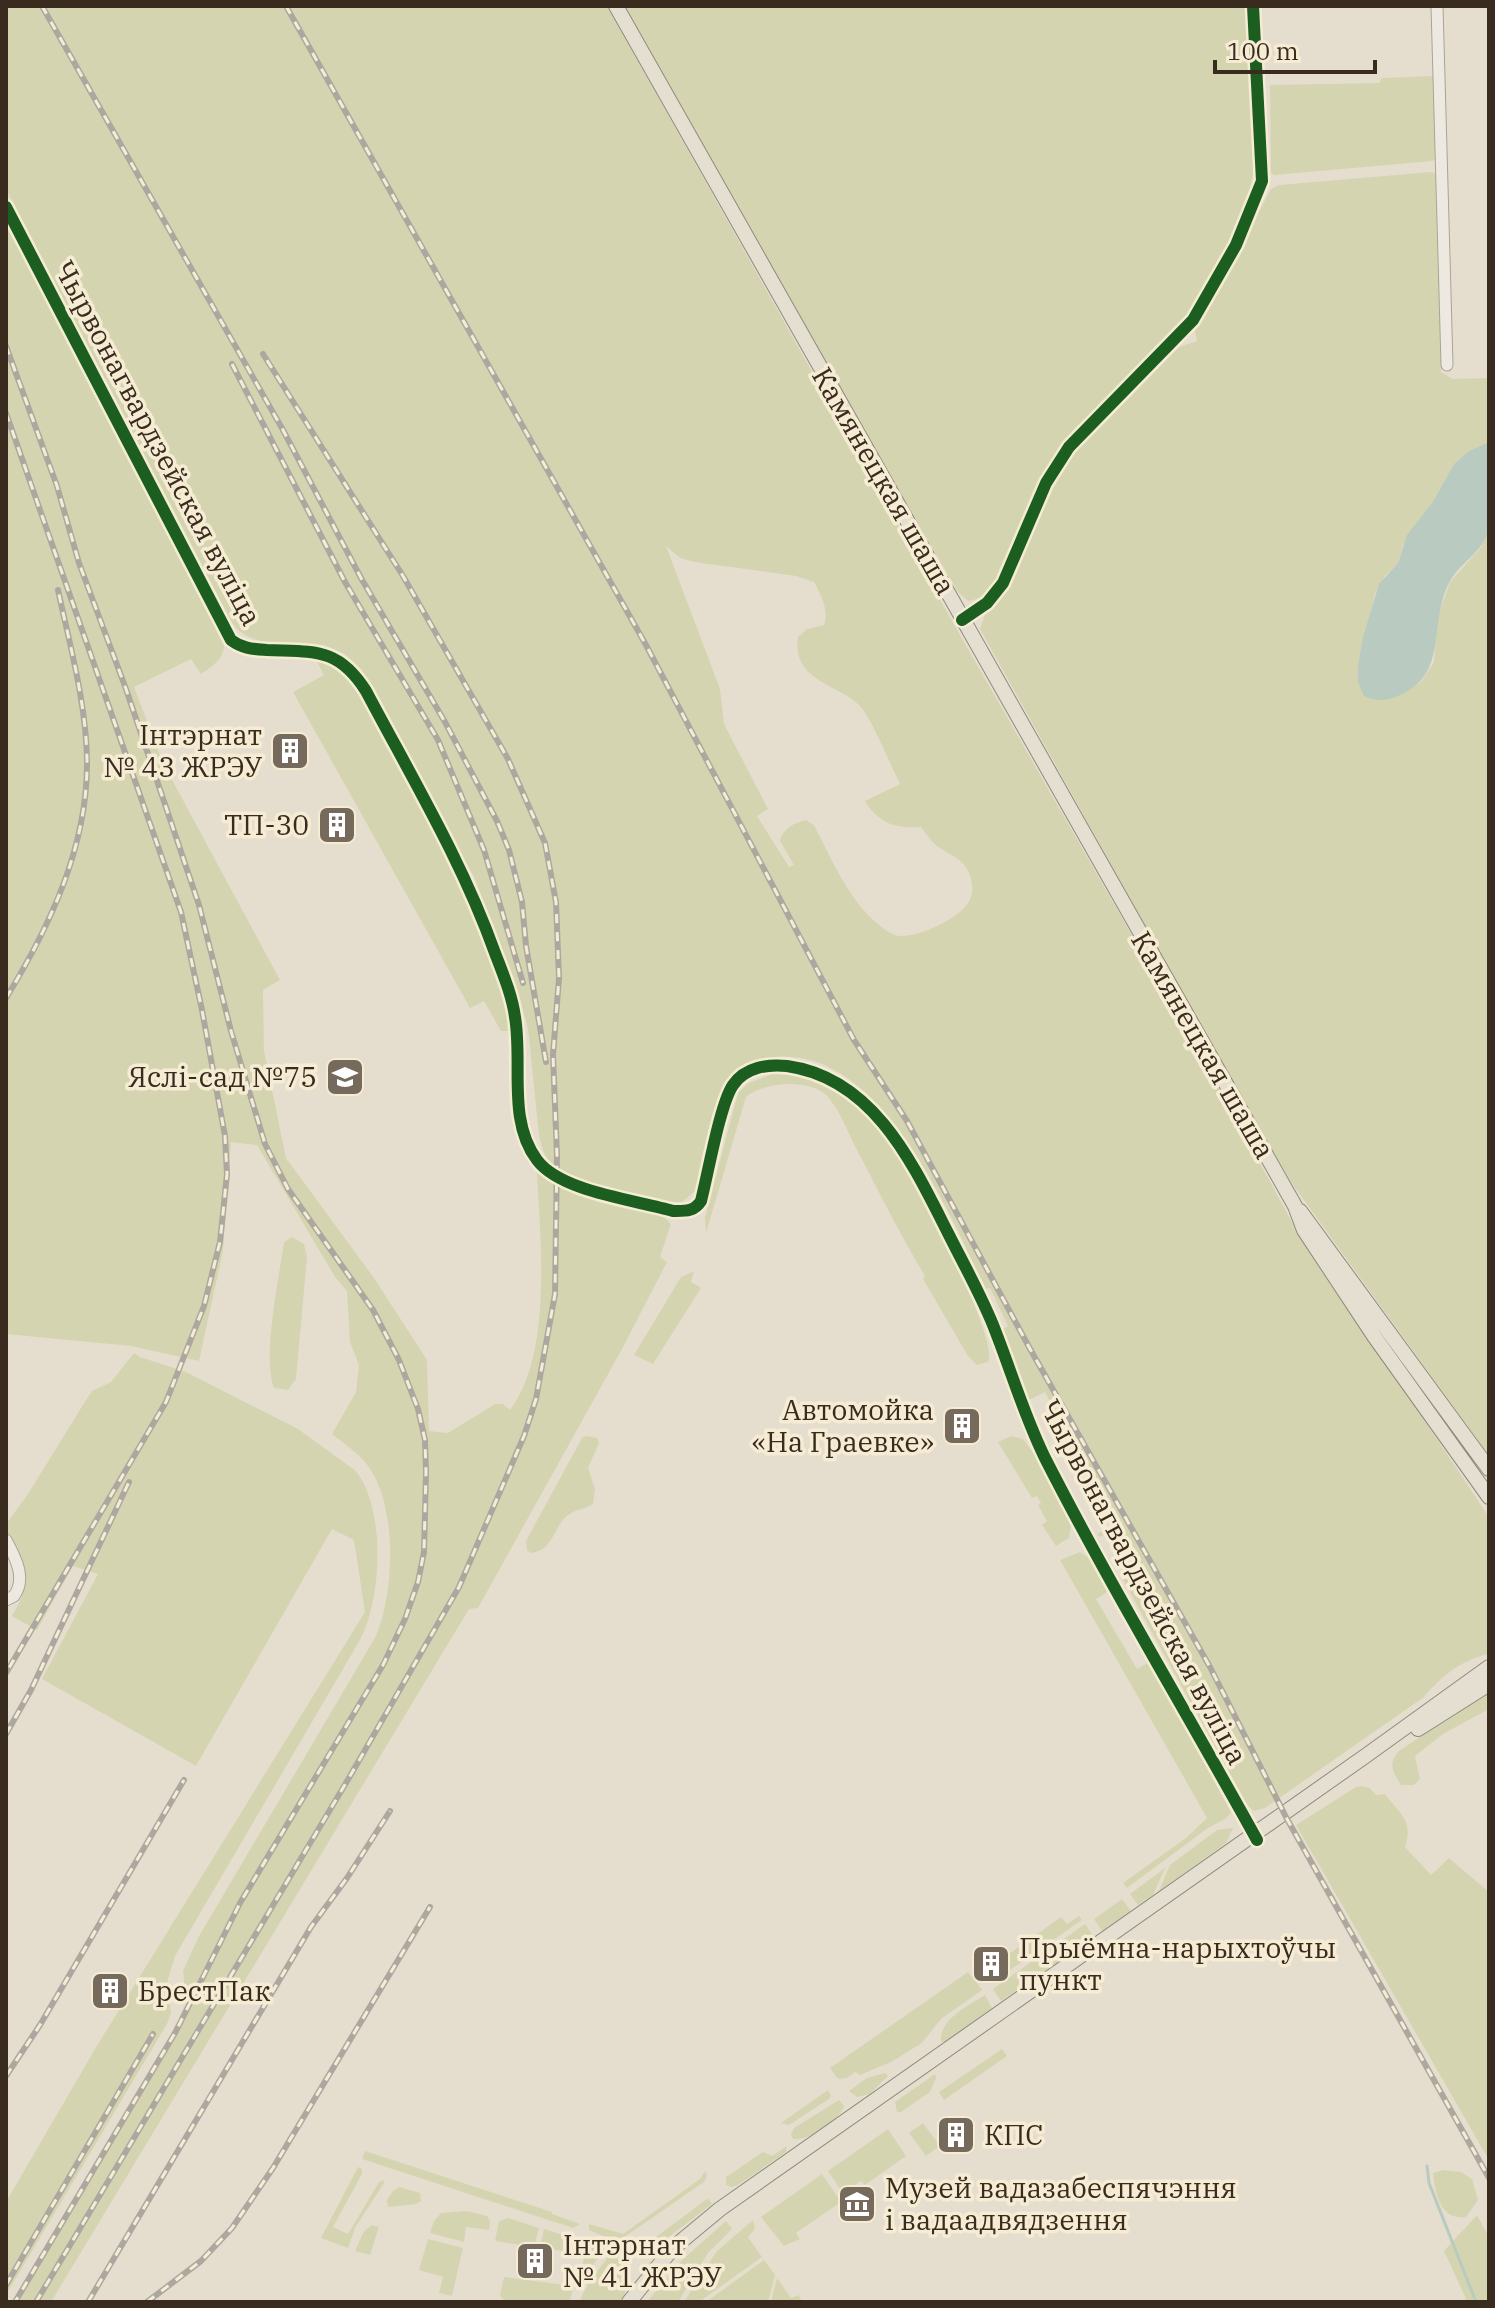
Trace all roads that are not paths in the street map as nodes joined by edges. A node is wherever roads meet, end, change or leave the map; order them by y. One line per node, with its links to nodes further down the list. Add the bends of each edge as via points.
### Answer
1 (616, 6): 6 (main road, Камянецкая шаша)
2 (1253, 6): 6 (street, via 1262,181 1236,245 1193,320 1069,447 1046,483 1003,583 987,603)
3 (1437, 6): 5 (street)
4 (6, 207): 14 (street, Чырвонагвардзейская вуліца, via 231,640 247,649 329,655 346,665 366,691 477,901 515,1014 520,1112 536,1159 550,1172 585,1188 687,1211 701,1201 729,1091 752,1069 777,1065 804,1070 837,1085 872,1111 918,1174 987,1310 1045,1458)
5 (1447, 365)
6 (962, 620): 7 (main road, Камянецкая шаша)
7 (1295, 1206): 8 (main road, Камянецкая шаша); 9 (main road, Камянецкая шаша, via 1304,1230)
8 (1489, 1469)
9 (1489, 1497)
10 (6, 1540): 11 (street, via 20,1584)
11 (6, 1600)
12 (1489, 1667): 14 (main road)
13 (1489, 1684): 14 (main road)
14 (1256, 1837): 15 (main road, via 720,2209 665,2256); 16 (main road, via 745,2200 681,2253)
15 (629, 2302)
16 (639, 2302)

